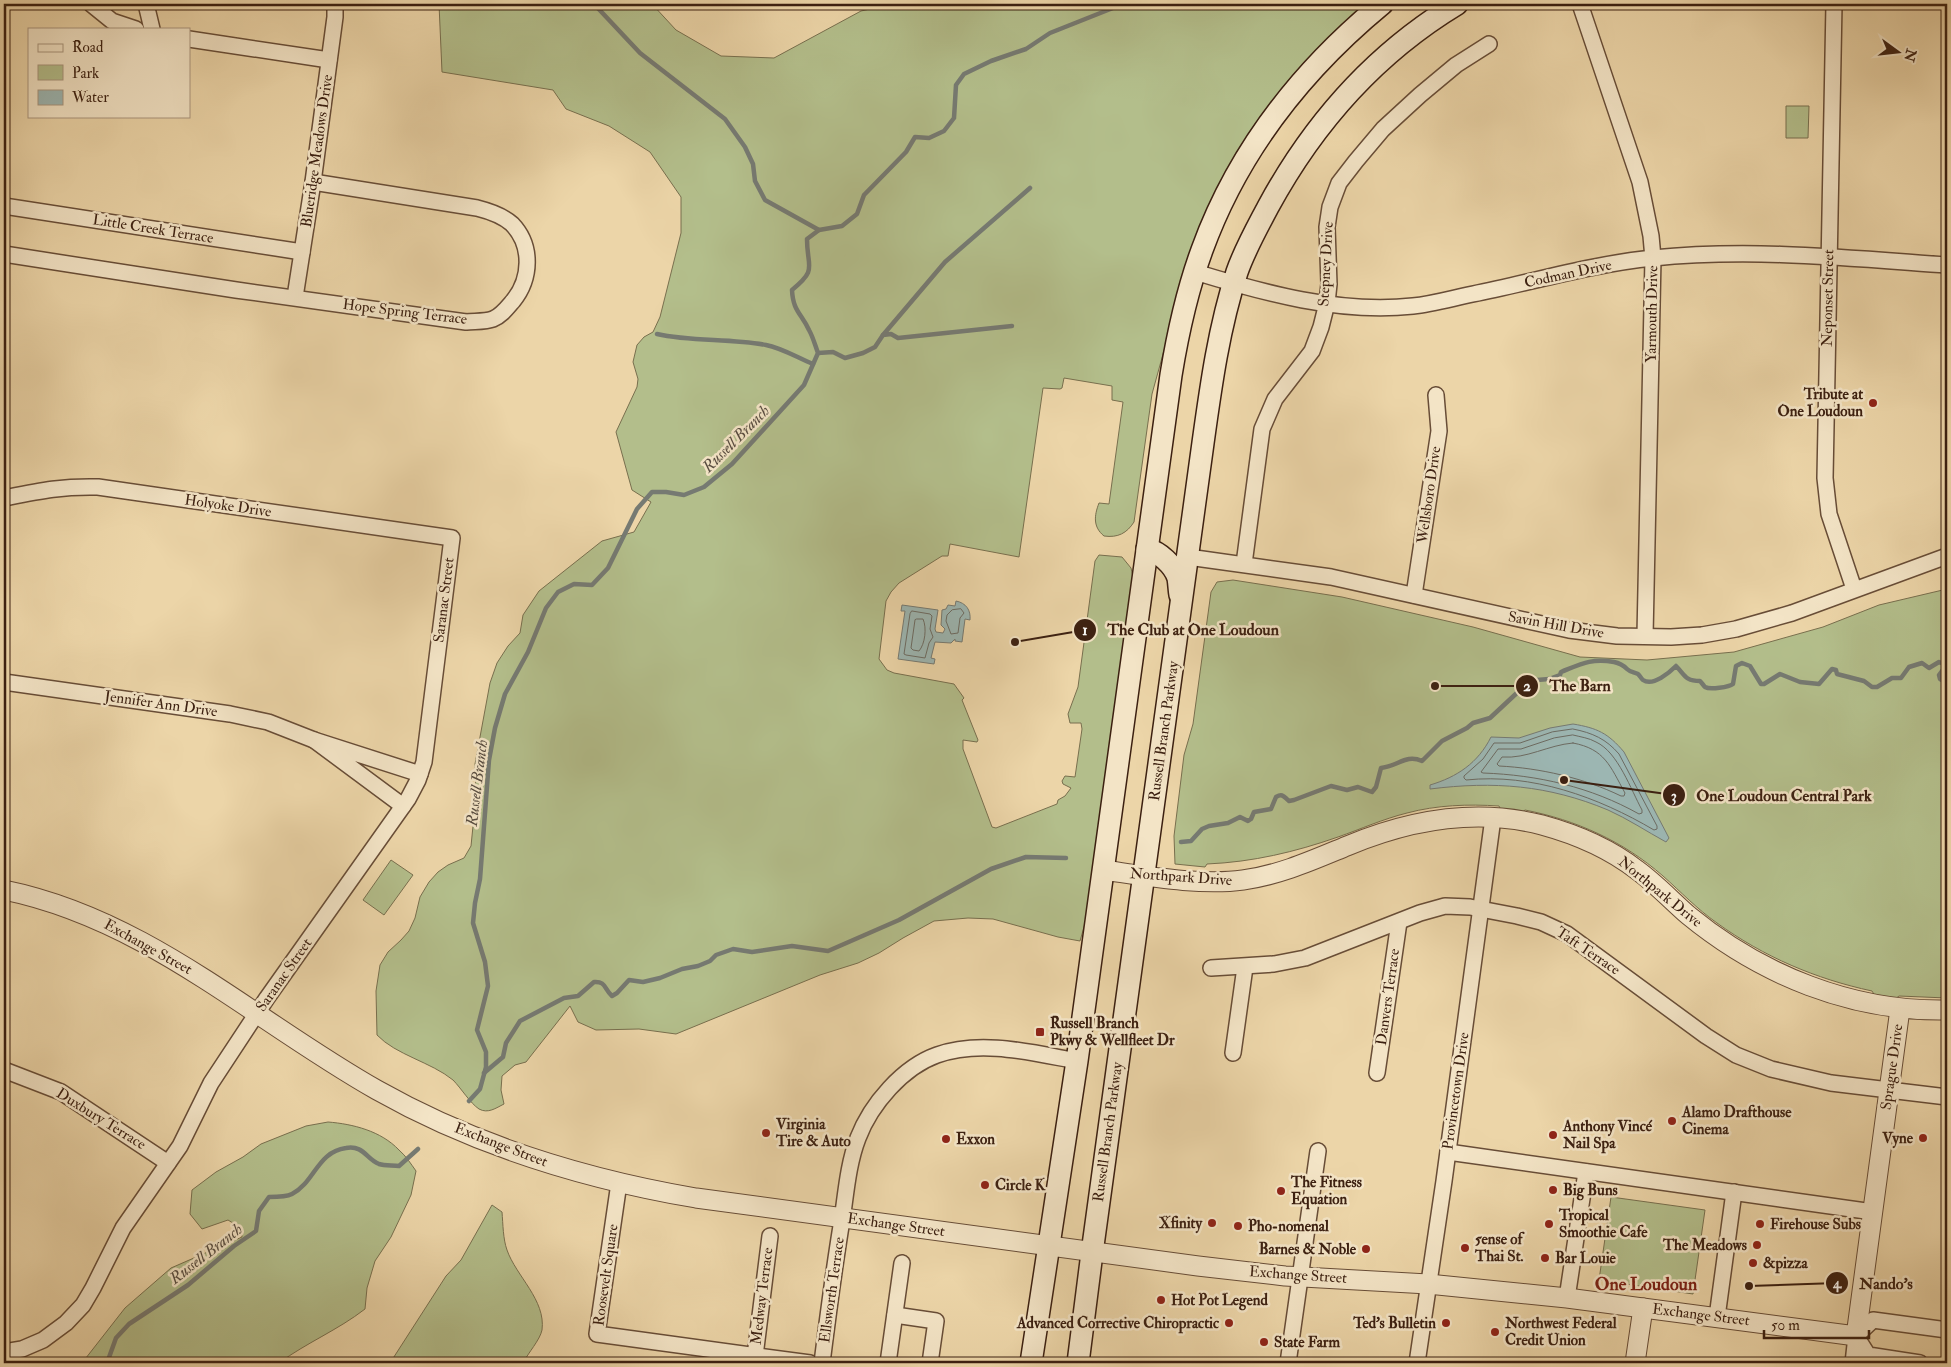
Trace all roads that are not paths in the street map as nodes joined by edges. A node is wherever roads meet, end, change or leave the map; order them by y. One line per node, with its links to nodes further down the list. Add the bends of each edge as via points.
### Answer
1 (91, 4): 8 (street, via 112,21)
2 (146, 4): 9 (street)
3 (335, 4): 12 (street, Blueridge Meadows Drive)
4 (1382, 4): 20 (main road, via 1300,82 1258,139 1218,213)
5 (1457, 4): 21 (main road, Russell Branch Parkway, via 1420,28 1377,64 1321,125 1300,153 1255,231)
6 (1580, 4): 18 (street, Yarmouth Drive, via 1640,182 1652,236)
7 (1834, 4): 17 (street, Neponset Street)
8 (133, 28)
9 (152, 28)
10 (190, 39): 12 (street)
11 (1489, 44): 23 (street, Stepney Drive, via 1456,65 1383,129 1340,183 1330,207 1327,227 1329,276)
12 (329, 60): 13 (street, Blueridge Meadows Drive)
13 (313, 182): 15 (street, Blueridge Meadows Drive); 22 (street, Hope Spring Terrace, via 492,212 512,224 528,256 528,270 518,295 505,311 493,319 466,322)
14 (4, 206): 15 (street, Little Creek Terrace)
15 (302, 252): 22 (street, Blueridge Meadows Drive)
16 (4, 254): 22 (street, Hope Spring Terrace)
17 (1829, 257): 18 (street, Codman Drive, via 1773,253); 19 (street, Codman Drive); 31 (street, Neponset Street, via 1825,478 1829,514)
18 (1653, 258): 23 (street, Codman Drive, via 1609,264 1413,306 1368,307); 34 (street, Yarmouth Drive)
19 (1947, 265)
20 (1195, 272): 21 (street, Codman Drive); 27 (main road, via 1179,328)
21 (1234, 284): 23 (street, Codman Drive); 29 (main road, Russell Branch Parkway, via 1214,365)
22 (295, 297)
23 (1326, 303): 30 (street, Stepney Drive, via 1312,351 1275,399 1262,430)
24 (1436, 395): 32 (street, Wellsboro Drive, via 1439,431)
25 (4, 498): 26 (street, Holyoke Drive, via 68,486 98,488)
26 (452, 538): 37 (street, Saranac Street)
27 (1147, 549): 33 (main road, via 1156,551 1178,577); 40 (main road)
28 (1947, 556): 31 (street, Savin Hill Drive)
29 (1188, 557): 30 (street, Savin Hill Drive); 33 (main road, Russell Branch Parkway)
30 (1244, 564): 32 (street, Savin Hill Drive, via 1331,577)
31 (1854, 589): 34 (street, Savin Hill Drive, via 1792,613 1736,629 1671,637)
32 (1414, 595): 34 (street, Savin Hill Drive, via 1569,630)
33 (1181, 610): 41 (main road, Russell Branch Parkway)
34 (1645, 636)
35 (4, 682): 36 (street, Jennifer Ann Drive, via 230,714 268,722)
36 (314, 740): 37 (street, Jennifer Ann Drive); 38 (street, Jennifer Ann Drive)
37 (420, 774): 38 (street, Saranac Street)
38 (403, 806): 49 (street, Saranac Street)
39 (1493, 818): 41 (street, Northpark Drive, via 1424,821 1349,845 1299,867 1242,880 1207,881); 43 (street, Provincetown Drive); 47 (street, Northpark Drive, via 1543,825 1613,855 1636,869 1725,943 1779,974 1837,996)
40 (1103, 870): 41 (street, Northpark Drive); 51 (main road)
41 (1144, 875): 66 (main road, Russell Branch Parkway)
42 (4, 890): 49 (street, Exchange Street, via 69,907 122,930 166,954)
43 (1482, 910): 44 (street, Taft Terrace, via 1445,906); 54 (street, Taft Terrace, via 1541,922 1567,934 1736,1055 1771,1069 1810,1079); 57 (street, Provincetown Drive)
44 (1399, 922): 45 (street, Taft Terrace, via 1306,958); 53 (street, Danvers Terrace)
45 (1245, 967): 46 (street, Taft Terrace); 50 (street)
46 (1211, 968)
47 (1900, 1009): 48 (street, Northpark Drive); 54 (street, Sprague Drive)
48 (1947, 1010)
49 (257, 1014): 58 (street, Saranac Street, via 211,1083 180,1146); 60 (street, Exchange Street, via 378,1090 450,1126 518,1154)
50 (1233, 1053)
51 (1077, 1060): 63 (street, Ellsworth Terrace, via 975,1048 937,1055 918,1065 887,1092 869,1116 854,1150); 65 (main road)
52 (4, 1070): 58 (street, Duxbury Terrace, via 61,1092)
53 (1377, 1073)
54 (1889, 1091): 55 (street, Taft Terrace); 62 (street, Sprague Drive)
55 (1947, 1097)
56 (1318, 1151): 68 (street)
57 (1448, 1152): 59 (street); 69 (street, Provincetown Drive)
58 (168, 1162): 76 (street, Saranac Street, via 123,1228 83,1305 43,1340)
59 (1586, 1172): 61 (street); 70 (street)
60 (619, 1183): 63 (street, Exchange Street, via 696,1198); 77 (street, Roosevelt Square, via 597,1334)
61 (1734, 1192): 62 (street); 73 (street)
62 (1873, 1212): 75 (street, Sprague Drive)
63 (842, 1217): 65 (street, Exchange Street); 79 (street, Ellsworth Terrace)
64 (770, 1236): 77 (street, Medway Terrace)
65 (1049, 1247): 66 (street, Exchange Street); 82 (main road)
66 (1092, 1253): 68 (street, Exchange Street); 83 (main road, Russell Branch Parkway)
67 (902, 1263): 72 (street)
68 (1300, 1276): 69 (street, Exchange Street); 84 (street)
69 (1428, 1284): 70 (street, Exchange Street); 85 (street, Provincetown Drive)
70 (1568, 1298): 71 (street, Exchange Street)
71 (1643, 1308): 73 (street, Exchange Street); 86 (street)
72 (895, 1315): 80 (street); 81 (street, via 936,1321)
73 (1717, 1317): 75 (street, Exchange Street)
74 (1947, 1330): 75 (street, via 1873,1320)
75 (1856, 1336): 87 (street, Sprague Drive); 88 (street, via 1868,1355)
76 (4, 1352)
77 (755, 1356): 78 (street, Roosevelt Square)
78 (810, 1363)
79 (822, 1363)
80 (888, 1363)
81 (930, 1363)
82 (1031, 1363)
83 (1078, 1363)
84 (1288, 1363)
85 (1417, 1363)
86 (1635, 1363)
87 (1853, 1363)
88 (1920, 1363)

